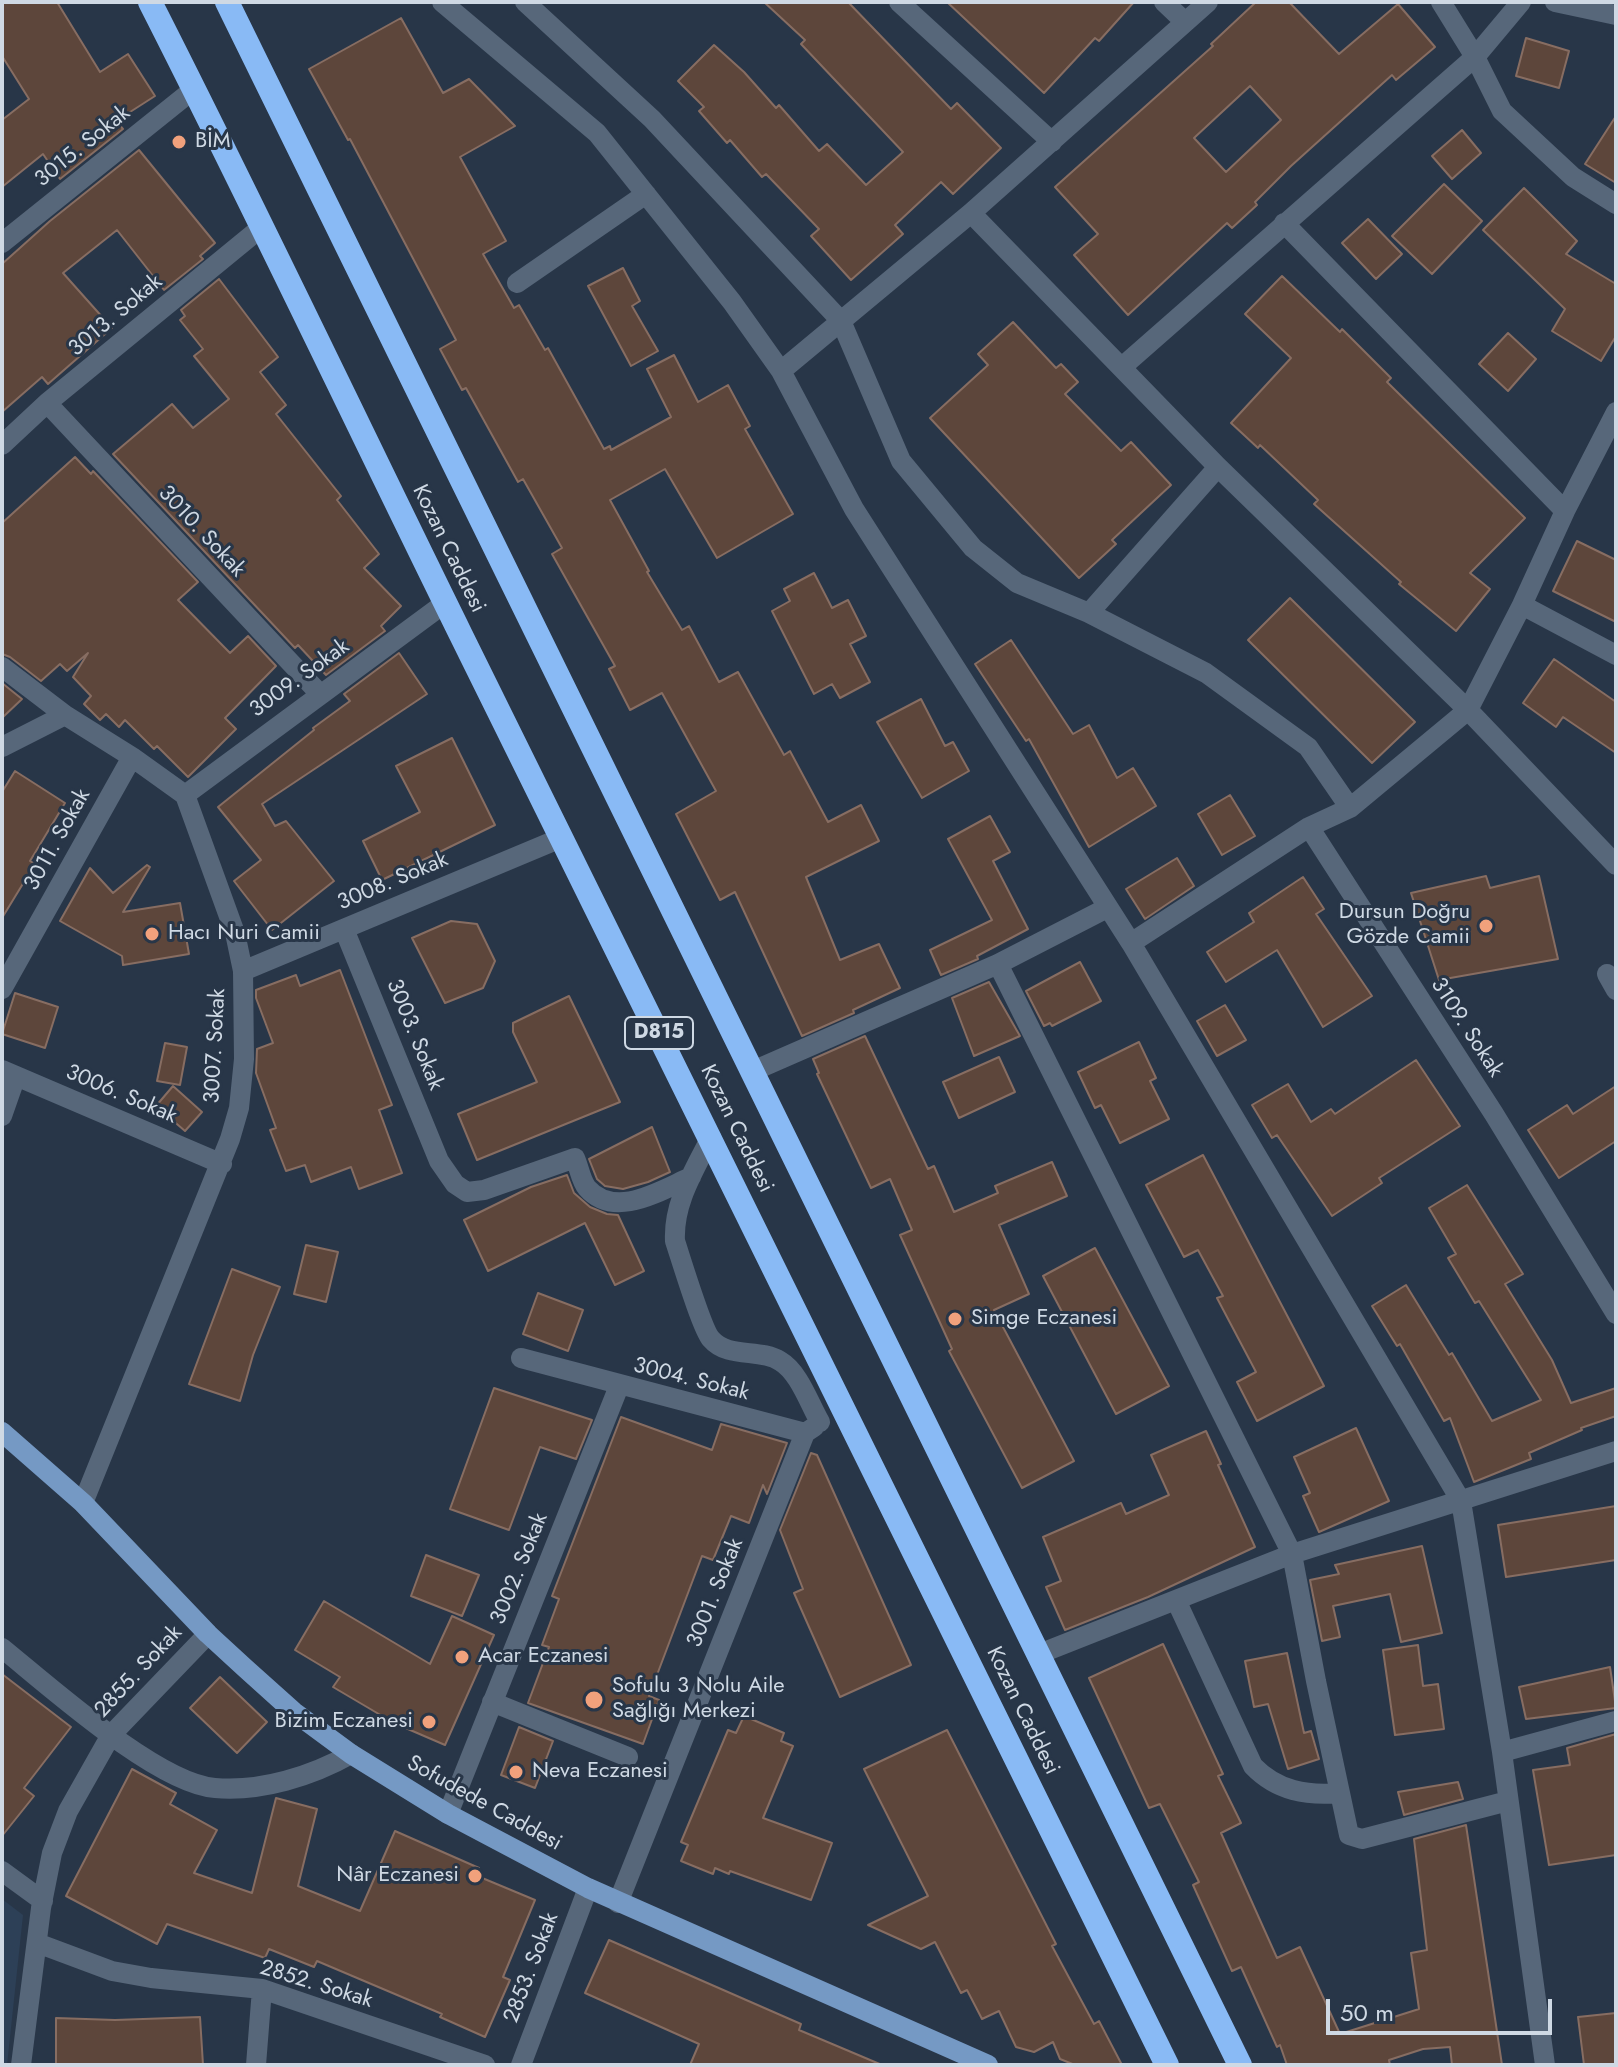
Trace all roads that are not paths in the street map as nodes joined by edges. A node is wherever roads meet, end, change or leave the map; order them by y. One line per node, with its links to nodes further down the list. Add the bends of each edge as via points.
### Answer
1 (150, 2): 14 (highway, Kozan Caddesi / D815)
2 (227, 2): 52 (highway, Kozan Caddesi / D815)
3 (442, 2): 16 (street, via 597,133)
4 (525, 2): 23 (street, via 652,119)
5 (899, 2): 15 (street)
6 (1164, 2): 12 (street)
7 (1208, 2): 12 (street)
8 (1441, 2): 13 (street)
9 (1521, 2): 13 (street)
10 (1555, 2): 11 (street)
11 (1616, 15)
12 (1184, 21): 15 (street)
13 (1475, 57): 17 (street, via 1502,111 1573,177); 19 (street)
14 (194, 89): 20 (highway, Kozan Caddesi / D815); 21 (street, 3015. Sokak)
15 (1052, 142): 18 (street)
16 (646, 194): 22 (street); 25 (street)
17 (1616, 204)
18 (971, 213): 23 (street); 24 (street)
19 (1284, 223): 24 (street); 30 (street)
20 (263, 226): 26 (street, 3013. Sokak); 31 (highway, Kozan Caddesi / D815)
21 (2, 243)
22 (517, 283)
23 (841, 321): 25 (street); 33 (street, via 901,461 973,548 1017,583)
24 (1122, 367): 29 (street)
25 (781, 371): 46 (street, via 854,509)
26 (47, 403): 28 (street, 3013. Sokak); 36 (street, 3010. Sokak)
27 (1613, 426): 30 (street)
28 (2, 445)
29 (1218, 467): 33 (street); 37 (street)
30 (1565, 511): 32 (street)
31 (445, 603): 36 (street, 3009. Sokak); 44 (highway, Kozan Caddesi / D815)
32 (1522, 605): 34 (street); 37 (street)
33 (1089, 613): 42 (street, via 1206,673 1308,747)
34 (1616, 655)
35 (2, 667): 38 (street)
36 (320, 694): 41 (street, 3009. Sokak)
37 (1468, 710): 42 (street); 45 (street)
38 (65, 715): 39 (street); 40 (street)
39 (2, 747)
40 (132, 757): 41 (street); 51 (street, 3011. Sokak)
41 (185, 795): 50 (street, 3007. Sokak, via 235,933)
42 (1350, 808): 43 (street)
43 (1309, 827): 48 (street); 58 (street, 3109. Sokak)
44 (561, 838): 47 (street, 3008. Sokak); 55 (highway, Kozan Caddesi / D815)
45 (1616, 865)
46 (1107, 908): 48 (street); 49 (street)
47 (344, 929): 50 (street, 3008. Sokak); 57 (street, 3003. Sokak, via 439,1161 455,1184 467,1192 484,1190 575,1158 586,1187 605,1202 634,1202)
48 (1131, 943): 65 (street)
49 (998, 964): 52 (street); 67 (street)
50 (243, 971): 56 (street, 3007. Sokak, via 239,1108)
51 (2, 989)
52 (753, 1071): 71 (highway, Kozan Caddesi / D815)
53 (9, 1073): 54 (street); 56 (street, 3006. Sokak)
54 (2, 1116)
55 (711, 1137): 57 (street); 61 (highway, Kozan Caddesi / D815)
56 (222, 1164): 66 (street, 3007. Sokak)
57 (691, 1177): 62 (street, via 677,1209 675,1241 710,1338 725,1349 781,1361 793,1373)
58 (1616, 1314)
59 (521, 1358): 60 (street, 3004. Sokak)
60 (619, 1386): 62 (street, 3004. Sokak); 72 (street, 3002. Sokak)
61 (845, 1408): 62 (street); 92 (highway, Kozan Caddesi / D815)
62 (812, 1428): 84 (street, 3001. Sokak)
63 (2, 1432): 66 (main road, Sofudede Caddesi)
64 (1616, 1451): 65 (street)
65 (1461, 1501): 67 (street); 75 (street)
66 (83, 1503): 69 (main road, Sofudede Caddesi)
67 (1292, 1554): 68 (street); 78 (street)
68 (1176, 1600): 71 (street); 78 (street, via 1253,1766 1284,1788)
69 (208, 1634): 74 (street, 2855. Sokak); 76 (main road, Sofudede Caddesi, via 294,1712)
70 (2, 1648): 74 (street)
71 (1039, 1654): 93 (highway, Kozan Caddesi / D815)
72 (492, 1702): 77 (street); 80 (street, 3002. Sokak)
73 (1616, 1721): 75 (street)
74 (111, 1735): 76 (street, via 185,1780 214,1788 303,1775); 83 (street, 2855. Sokak, via 68,1811 52,1853)
75 (1502, 1752): 79 (street)
76 (351, 1754): 80 (main road, Sofudede Caddesi)
77 (628, 1757)
78 (1340, 1793): 79 (street, via 1349,1835 1362,1839)
79 (1508, 1801): 94 (street)
80 (448, 1814): 82 (main road, Sofudede Caddesi)
81 (2, 1871): 83 (street)
82 (588, 1888): 84 (main road, Sofudede Caddesi); 90 (street, 2853. Sokak)
83 (43, 1901): 85 (street, 2855. Sokak)
84 (618, 1903): 91 (main road, Sofudede Caddesi)
85 (37, 1943): 86 (street, 2852. Sokak, via 112,1971); 87 (street, 2855. Sokak)
86 (262, 1989): 88 (street); 89 (street, 2852. Sokak)
87 (21, 2065)
88 (256, 2065)
89 (485, 2065)
90 (521, 2065)
91 (988, 2065)
92 (1167, 2065)
93 (1240, 2065)
94 (1545, 2065)

